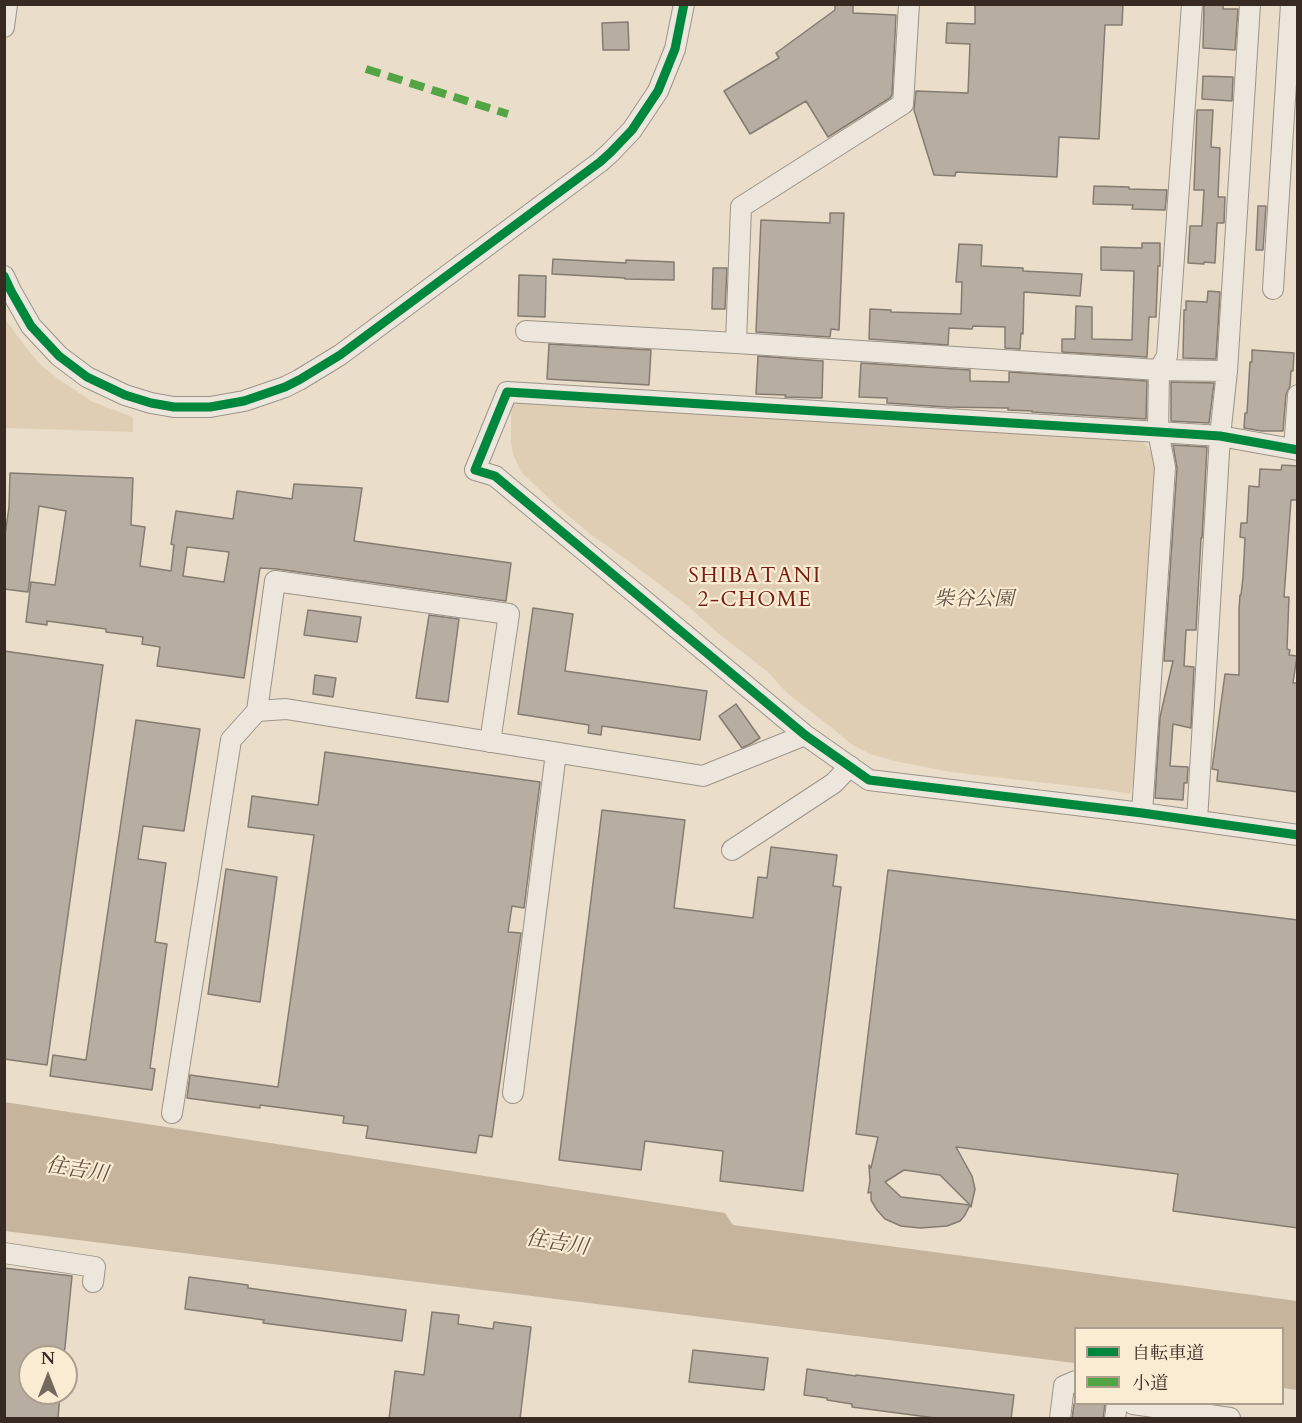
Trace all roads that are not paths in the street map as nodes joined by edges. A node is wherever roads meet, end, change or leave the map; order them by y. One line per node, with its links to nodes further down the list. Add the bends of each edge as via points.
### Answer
1 (7, 4): 7 (street)
2 (684, 4): 8 (street, via 665,78 650,105 600,162 340,355 270,393 198,407 174,407 125,395 98,383 59,356 31,326)
3 (909, 4): 11 (street, via 903,104 741,207)
4 (1192, 4): 12 (street, via 1167,356)
5 (1250, 4): 13 (street)
6 (1291, 4): 9 (street)
7 (4, 27)
8 (4, 276)
9 (1273, 289)
10 (526, 331): 11 (street)
11 (736, 343): 12 (street)
12 (1159, 370): 13 (street); 15 (street)
13 (1227, 371): 16 (street)
14 (1298, 395): 17 (street)
15 (1158, 432): 16 (street); 19 (street, via 507,392 475,470 495,476); 23 (street, via 1165,467)
16 (1220, 436): 17 (street); 24 (street)
17 (1296, 450)
18 (257, 711): 20 (street, via 286,709); 20 (street, via 275,581 508,614); 28 (street, via 231,740)
19 (805, 735): 21 (street, via 703,776); 22 (street)
20 (490, 742): 21 (street)
21 (556, 753): 27 (street)
22 (850, 766): 23 (street, via 869,780); 26 (street, via 834,783)
23 (1142, 813): 24 (street)
24 (1197, 821): 25 (street)
25 (1298, 835)
26 (732, 850)
27 (513, 1093)
28 (172, 1113)
29 (4, 1253): 30 (street, via 95,1267)
30 (93, 1282)
31 (1074, 1382): 33 (street, via 1064,1386)
32 (1139, 1405): 34 (street)
33 (1060, 1419)
34 (1230, 1419)

